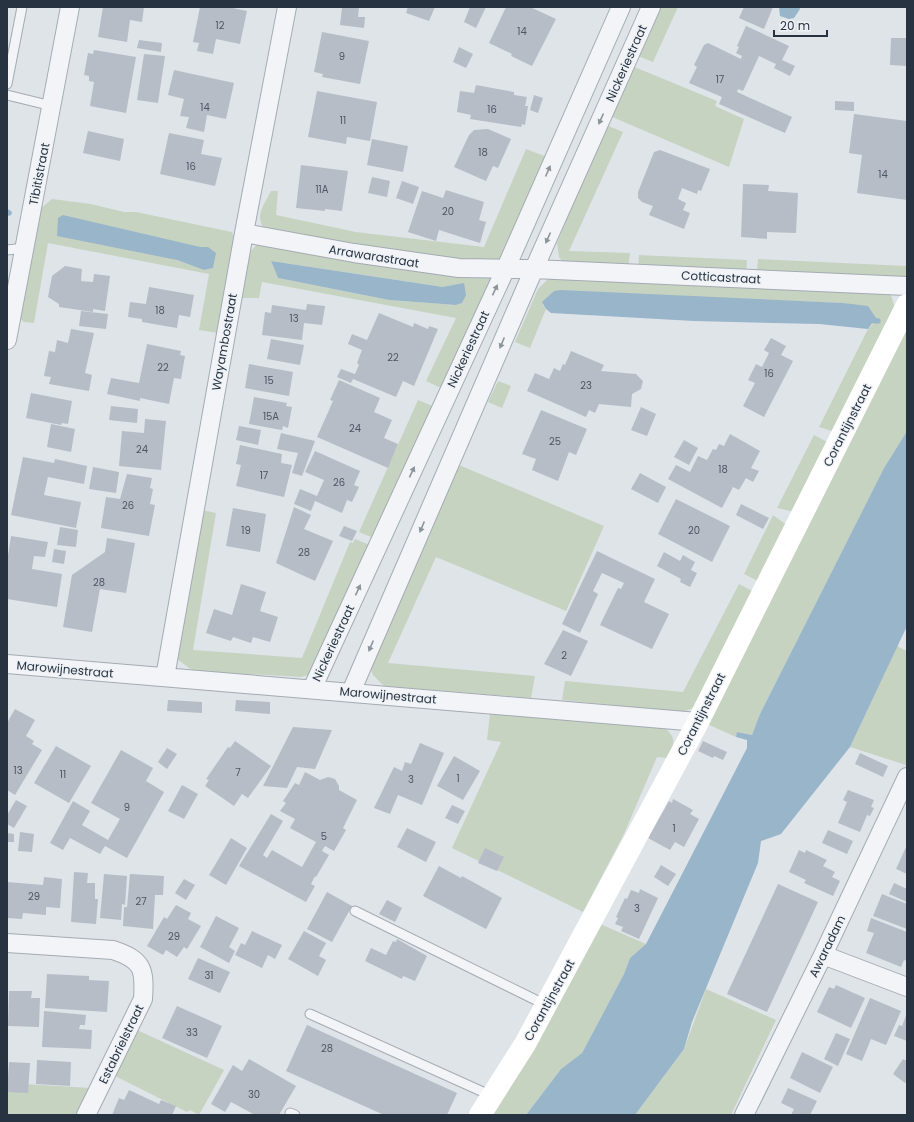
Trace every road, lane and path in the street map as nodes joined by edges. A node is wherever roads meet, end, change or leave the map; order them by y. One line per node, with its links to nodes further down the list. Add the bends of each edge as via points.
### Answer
1 (22, 7): 6 (lane)
2 (70, 7): 8 (street, Tibitistraat)
3 (287, 7): 9 (street, Wayambostraat)
4 (621, 7): 13 (street, Nickeriestraat, one-way to 4)
5 (651, 7): 12 (street, Nickeriestraat, one-way to 12)
6 (7, 84)
7 (7, 94): 8 (lane)
8 (52, 106): 10 (street, Tibitistraat)
9 (244, 233): 13 (street, Arrawarastraat, via 354,253 459,268); 18 (street, Wayambostraat)
10 (25, 248): 11 (lane); 16 (street, Tibitistraat)
11 (7, 250)
12 (534, 269): 13 (street, Arrawarastraat); 14 (street, Cotticastraat); 20 (street, Nickeriestraat, one-way to 20)
13 (505, 270): 19 (street, Nickeriestraat, one-way to 13)
14 (907, 286)
15 (907, 305): 21 (street, Corantijnstraat)
16 (7, 340)
17 (7, 664): 18 (street, Marowijnestraat)
18 (165, 678): 19 (street, Marowijnestraat)
19 (312, 689): 20 (street, Marowijnestraat)
20 (351, 692): 21 (street, Marowijnestraat)
21 (698, 722): 27 (street, Corantijnstraat)
22 (907, 777): 25 (street, Awaradam)
23 (355, 911): 27 (lane)
24 (7, 943): 30 (street, Estabrielstraat, via 114,950 130,956 142,968 143,999)
25 (823, 955): 26 (street); 32 (street, Awaradam)
26 (907, 988)
27 (546, 1005): 29 (street, Corantijnstraat)
28 (310, 1014): 29 (lane)
29 (492, 1096): 31 (street, Corantijnstraat)
30 (86, 1115)
31 (480, 1115)
32 (744, 1115)

